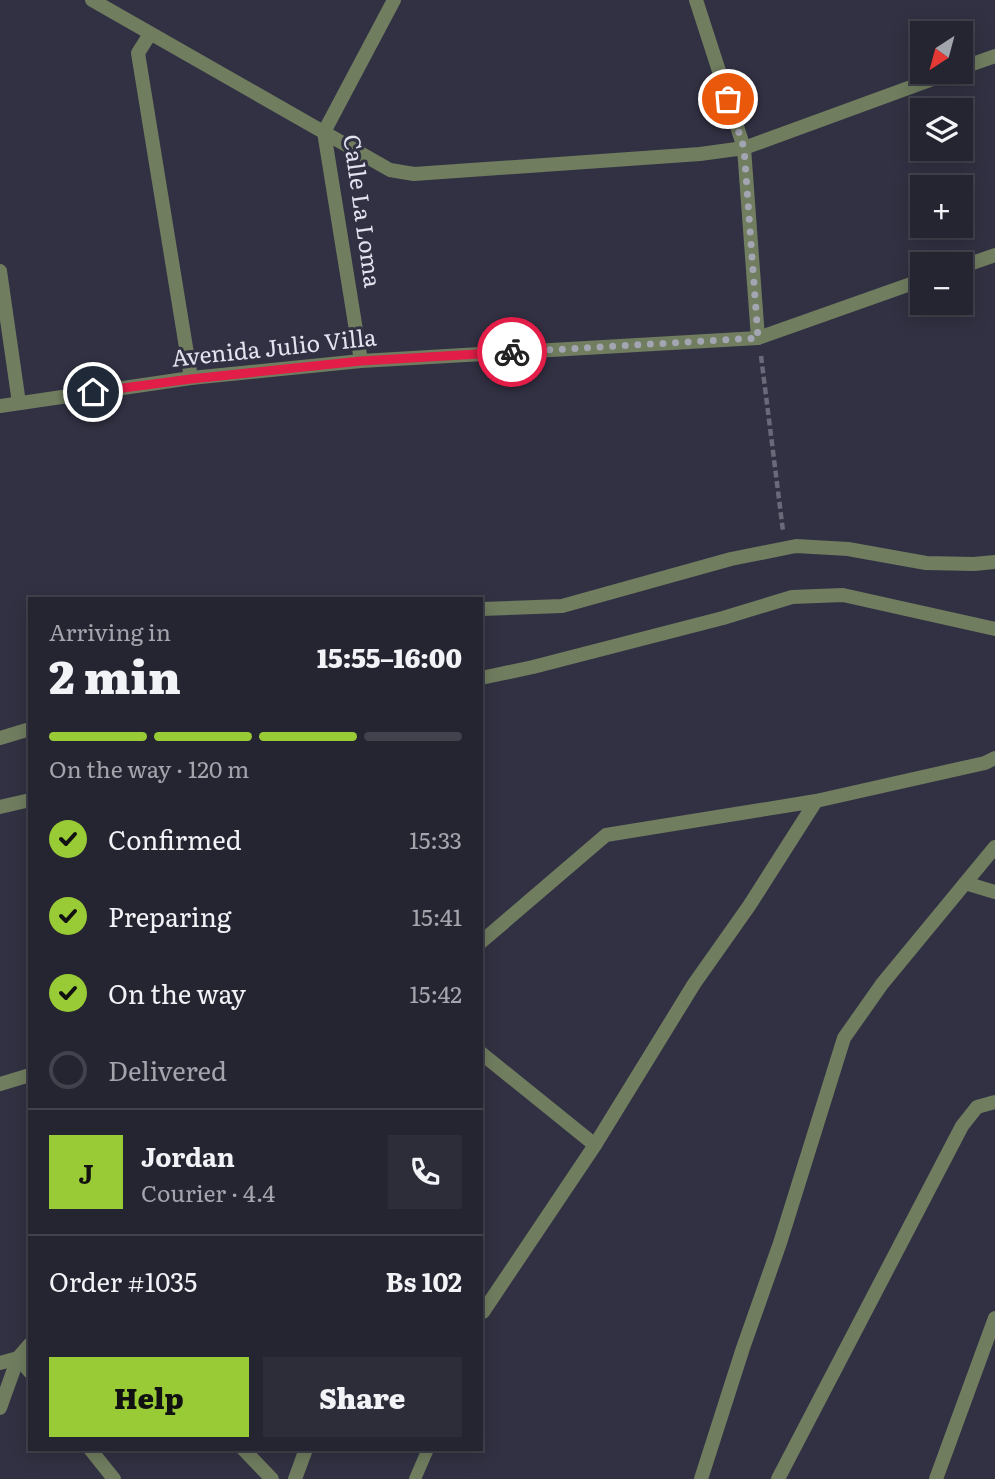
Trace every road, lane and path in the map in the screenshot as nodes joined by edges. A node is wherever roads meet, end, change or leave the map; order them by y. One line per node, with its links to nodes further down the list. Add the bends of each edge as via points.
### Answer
1 (394, 0): 8 (street, Calle La Loma)
2 (696, 0): 9 (street)
3 (95, 1): 4 (street)
4 (150, 34): 8 (street); 16 (street, via 138,53)
5 (995, 56): 6 (street)
6 (973, 64)
7 (919, 84): 9 (street)
8 (324, 132): 9 (street, via 390,170 414,174); 15 (street, Calle La Loma)
9 (744, 148): 14 (street)
10 (995, 255): 11 (street)
11 (973, 263)
12 (0, 271): 17 (street)
13 (910, 284): 14 (street, Avenida Julio Villa)
14 (758, 338): 15 (street, Avenida Julio Villa); 19 (path)
15 (361, 361): 16 (street, Avenida Julio Villa)
16 (191, 379): 17 (street, Avenida Julio Villa)
17 (19, 402): 18 (street, Avenida Julio Villa)
18 (0, 406)
19 (786, 548): 20 (street, via 848,549 926,563); 21 (street, via 562,606)
20 (995, 562)
21 (483, 609)
22 (995, 629): 23 (street, via 843,595 792,597)
23 (483, 678)
24 (28, 730): 25 (street)
25 (0, 738)
26 (995, 758): 28 (street)
27 (28, 800): 29 (street)
28 (816, 801): 33 (street, via 606,835); 38 (street, via 694,984)
29 (0, 807)
30 (995, 847): 31 (street)
31 (965, 883): 32 (street); 54 (street, via 844,1038)
32 (995, 892)
33 (483, 940)
34 (483, 1055): 38 (street)
35 (28, 1076): 36 (street)
36 (0, 1084)
37 (995, 1102): 55 (street, via 977,1107 962,1126)
38 (595, 1145): 39 (street)
39 (483, 1312)
40 (995, 1318): 56 (street)
41 (28, 1346): 42 (street)
42 (18, 1358): 43 (street); 44 (street); 45 (street)
43 (0, 1363)
44 (28, 1370)
45 (0, 1408)
46 (92, 1451): 50 (street)
47 (245, 1451): 51 (street)
48 (305, 1451): 52 (street)
49 (427, 1451): 53 (lane)
50 (114, 1479)
51 (272, 1479)
52 (295, 1479)
53 (415, 1479)
54 (701, 1479)
55 (778, 1479)
56 (936, 1479)

